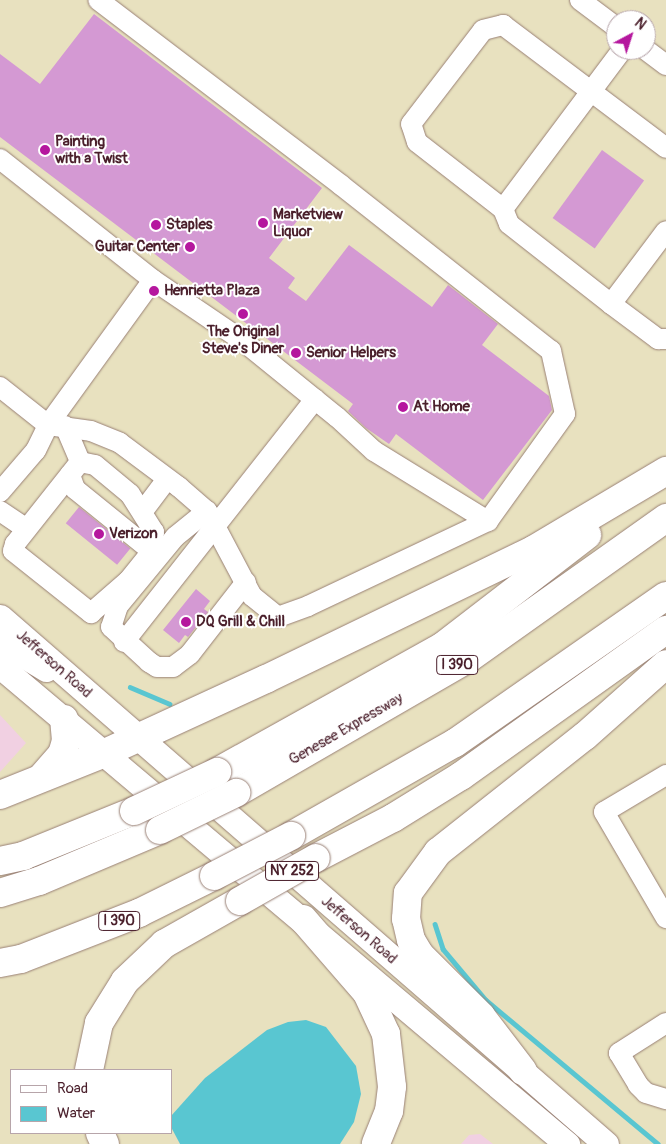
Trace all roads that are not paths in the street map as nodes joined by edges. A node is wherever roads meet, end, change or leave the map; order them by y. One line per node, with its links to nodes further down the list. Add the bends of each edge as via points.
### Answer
1 (98, 0): 25 (street, via 341,185 551,351 565,414)
2 (580, 0): 3 (street)
3 (606, 20)
4 (614, 60): 5 (street)
5 (591, 91): 6 (street); 8 (street); 8 (street, via 503,25 483,30 411,124 417,142)
6 (666, 148)
7 (0, 159): 10 (street)
8 (503, 209): 11 (street, via 509,224)
9 (666, 231): 11 (street)
10 (153, 280): 14 (street, via 243,341); 15 (street)
11 (610, 304): 12 (street, via 658,339)
12 (666, 339)
13 (0, 387): 15 (street)
14 (316, 398): 23 (street); 25 (street, via 357,439 394,466)
15 (57, 426): 16 (street); 19 (street, via 91,431 120,443); 20 (street)
16 (75, 468): 22 (street, via 95,465 130,494); 26 (street); 27 (street, via 75,489)
17 (666, 471): 38 (highway, via 533,550 266,679)
18 (666, 475): 43 (highway, bridge, via 442,646 217,772 134,811 23,856)
19 (168, 479): 22 (street); 23 (street)
20 (0, 492)
21 (0, 510): 26 (street)
22 (144, 511): 27 (street, via 154,532)
23 (212, 518): 28 (street); 33 (street); 33 (street, via 175,536 113,614 111,627)
24 (666, 518): 44 (highway, Genesee Expressway / I 390, bridge, via 470,658 236,793 160,830 39,881)
25 (488, 521): 28 (street, via 278,617 252,596)
26 (27, 529): 27 (street, via 13,551 91,613 128,581 148,556)
27 (149, 549)
28 (246, 582): 33 (street, via 190,654 173,667 157,667)
29 (666, 596): 47 (highway, I 390, bridge, via 455,743 291,836 139,913)
30 (0, 617): 36 (main road, Jefferson Road / NY 252)
31 (666, 630): 49 (highway, bridge, via 460,776 393,818 164,944 125,981 99,1024)
32 (0, 642): 36 (main road, via 14,653)
33 (124, 642)
34 (666, 664): 50 (highway, via 585,736 438,852 408,893 406,919 411,940 420,955 481,1016)
35 (0, 666): 37 (main road, Jefferson Road / NY 252)
36 (79, 686): 38 (main road, Jefferson Road / NY 252)
37 (64, 719): 39 (main road, Jefferson Road / NY 252); 41 (highway, via 66,740 62,754)
38 (137, 737): 39 (highway); 50 (main road, Jefferson Road / NY 252)
39 (105, 753): 41 (highway); 46 (main road, Jefferson Road / NY 252)
40 (666, 775): 45 (street, via 604,812)
41 (41, 779): 42 (highway)
42 (0, 795)
43 (0, 861)
44 (0, 893)
45 (666, 918)
46 (303, 919): 52 (highway, via 367,993 386,1034 392,1087 389,1111); 53 (main road, Jefferson Road / NY 252)
47 (7, 963)
48 (666, 1023): 51 (street, via 619,1053 646,1093)
49 (89, 1069)
50 (523, 1071): 54 (main road, Jefferson Road / NY 252)
51 (666, 1099)
52 (376, 1144)
53 (568, 1144)
54 (606, 1144)

